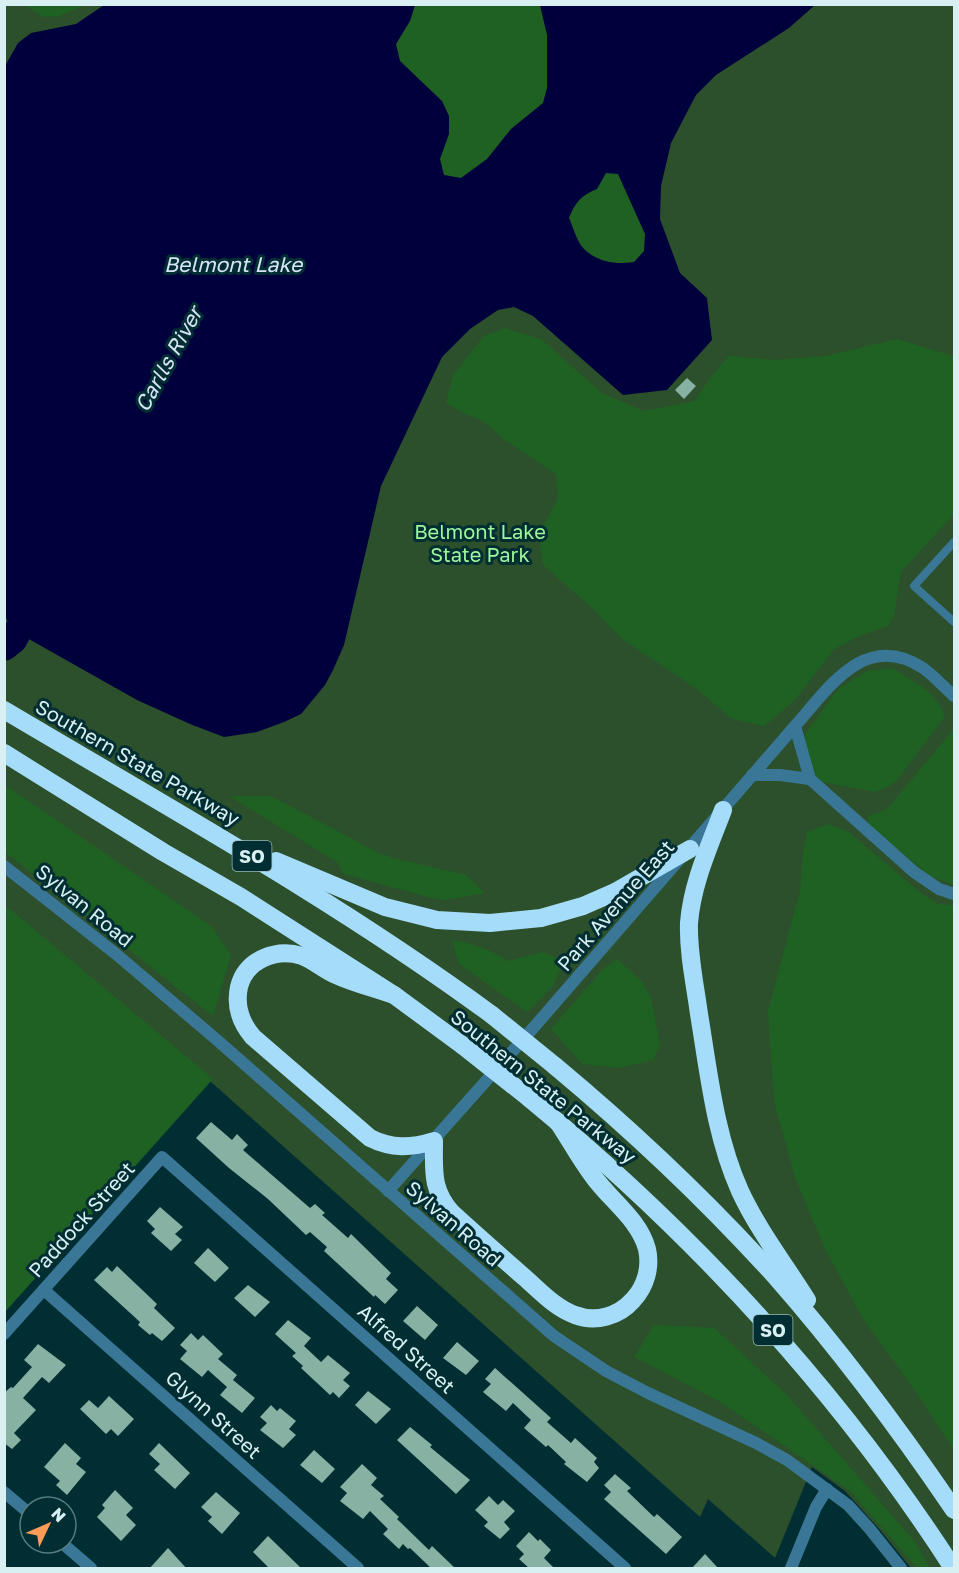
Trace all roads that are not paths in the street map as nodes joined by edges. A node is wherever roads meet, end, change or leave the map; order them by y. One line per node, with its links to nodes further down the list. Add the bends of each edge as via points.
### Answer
1 (954, 542): 2 (lane, via 914,586)
2 (954, 622)
3 (954, 696): 5 (street, Park Avenue East, via 923,668 901,657 878,656 855,663)
4 (4, 710): 10 (highway, Southern State Parkway / SO)
5 (795, 726): 7 (street, Park Avenue East); 8 (street)
6 (4, 753): 14 (highway, Southern State Parkway / SO)
7 (752, 776): 8 (street); 9 (street, Park Avenue East)
8 (810, 779): 13 (street, via 914,873)
9 (723, 810): 11 (street, Park Avenue East); 21 (highway, via 698,877 690,922 692,964 716,1117 741,1192)
10 (233, 844): 11 (highway, via 385,908 472,923 524,921 584,906); 21 (highway, Southern State Parkway / SO, bridge, via 436,974 555,1066 706,1204 774,1275)
11 (690, 849): 16 (street, Park Avenue East)
12 (4, 866): 18 (street, Sylvan Road, via 131,967)
13 (954, 894)
14 (394, 995): 15 (highway, Southern State Parkway / SO, bridge); 16 (highway, via 333,974 301,956 283,953 268,955 249,970 240,984 237,1003 242,1022 253,1037 370,1138 401,1148)
15 (558, 1122): 16 (highway, via 593,1178 634,1225 647,1250 648,1269 643,1287 623,1310 604,1317 577,1316 553,1303 452,1213 436,1185); 32 (highway, Southern State Parkway / SO, via 690,1243 779,1336 865,1443)
16 (434, 1141): 18 (street, Park Avenue East)
17 (162, 1157): 19 (street, Paddock Street); 29 (street, Alfred Street)
18 (388, 1191): 22 (street, Sylvan Road, via 544,1328 583,1357 648,1393 762,1446)
19 (44, 1290): 20 (street, Paddock Street); 28 (street, Glynn Street)
20 (4, 1334)
21 (838, 1352): 25 (highway, Southern State Parkway / SO, via 898,1428)
22 (827, 1490): 30 (street); 31 (street, Sylvan Road, via 859,1517)
23 (4, 1492): 24 (street)
24 (18, 1504)
25 (954, 1510)
26 (75, 1555): 27 (street)
27 (91, 1569)
28 (358, 1569)
29 (625, 1569)
30 (791, 1569)
31 (901, 1569)
32 (953, 1569)

